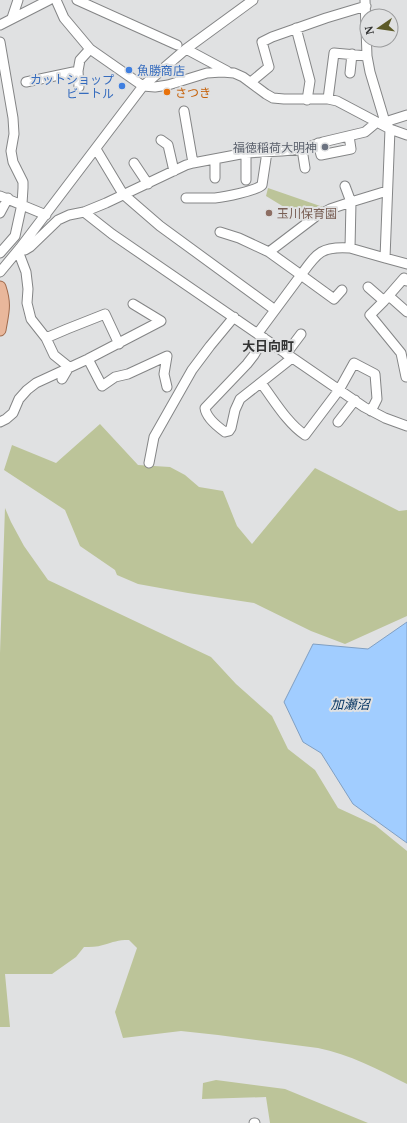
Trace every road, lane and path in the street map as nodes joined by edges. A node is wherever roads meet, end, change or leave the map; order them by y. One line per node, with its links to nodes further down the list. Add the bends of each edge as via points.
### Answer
1 (18, 0): 7 (street)
2 (56, 0): 12 (street, via 64,18)
3 (77, 0): 11 (street)
4 (253, 0): 13 (street)
5 (44, 1): 7 (street)
6 (365, 3): 9 (street); 16 (street)
7 (12, 18): 8 (street)
8 (0, 25)
9 (296, 28): 21 (street, via 262,42 270,71); 25 (street, via 310,81)
10 (0, 42): 14 (street)
11 (177, 45)
12 (90, 48): 17 (street, via 80,60); 22 (street)
13 (186, 48): 18 (street); 22 (street)
14 (1, 54): 49 (street, via 13,118 11,151 24,188)
15 (352, 54): 16 (street); 19 (street); 24 (street, via 334,53)
16 (367, 56): 28 (street)
17 (78, 71): 20 (street); 23 (street)
18 (228, 72): 21 (street); 22 (street, via 207,73 168,85)
19 (350, 73)
20 (26, 82)
21 (251, 82): 25 (street, via 273,98)
22 (143, 86): 32 (street)
23 (79, 87)
24 (328, 99): 25 (street); 28 (street)
25 (307, 100)
26 (184, 111): 37 (street)
27 (407, 115): 28 (street)
28 (384, 124): 29 (street); 31 (street, via 365,132); 44 (street)
29 (407, 135)
30 (161, 140): 39 (street, via 168,145)
31 (302, 148): 33 (street); 38 (street)
32 (96, 149): 45 (street); 52 (street)
33 (267, 152): 34 (street); 47 (street, via 260,187 217,198)
34 (246, 153): 35 (street); 41 (street)
35 (215, 159): 37 (street); 40 (street)
36 (134, 163): 42 (street)
37 (193, 163): 39 (street)
38 (305, 168)
39 (174, 171): 42 (street)
40 (215, 178)
41 (246, 180)
42 (148, 184): 45 (street)
43 (345, 186): 48 (street)
44 (388, 191): 48 (street); 58 (street)
45 (123, 194): 50 (street); 68 (street, via 160,226)
46 (4, 197): 49 (street); 51 (street)
47 (186, 198)
48 (351, 202): 55 (street); 57 (street, via 315,217)
49 (22, 204): 52 (street); 54 (street, via 15,236)
50 (84, 212): 56 (street, via 58,220 30,247); 70 (street)
51 (0, 213)
52 (46, 215): 56 (street)
53 (220, 232): 57 (street)
54 (2, 248)
55 (350, 248): 58 (street); 61 (street, via 336,247 325,250 316,255)
56 (19, 250): 60 (street); 74 (street, via 26,272 27,304 31,319)
57 (269, 252): 61 (street)
58 (385, 258): 59 (street)
59 (407, 264)
60 (0, 272)
61 (301, 274): 65 (street, via 334,299); 68 (street)
62 (407, 281): 66 (street, via 404,278)
63 (0, 287): 71 (main road, via 4,299)
64 (368, 288): 66 (street)
65 (342, 290)
66 (387, 298): 69 (street); 76 (street, via 370,315)
67 (133, 304): 75 (street, via 162,322)
68 (275, 310): 73 (street)
69 (407, 312)
70 (234, 317): 73 (street); 90 (street, via 188,376 154,437)
71 (0, 330)
72 (302, 334): 77 (street)
73 (261, 336): 77 (street); 82 (street, via 254,355 205,408 206,414 225,432 229,431 240,399)
74 (46, 338): 75 (street, via 106,314); 79 (street, via 54,356)
75 (120, 344): 78 (street)
76 (404, 349): 80 (street)
77 (289, 356): 82 (street); 84 (street)
78 (88, 359): 79 (street); 83 (street, via 102,386 115,377 128,374 167,356 164,374)
79 (69, 367): 81 (street); 87 (street, via 26,390 13,413)
80 (406, 377)
81 (62, 379)
82 (261, 383): 84 (street, via 291,423 305,435)
83 (167, 387)
84 (339, 390): 85 (street); 86 (street, via 354,363 374,374 377,399)
85 (355, 400): 86 (street); 88 (street)
86 (371, 411): 89 (street)
87 (0, 422)
88 (338, 422)
89 (407, 426)
90 (149, 463)

